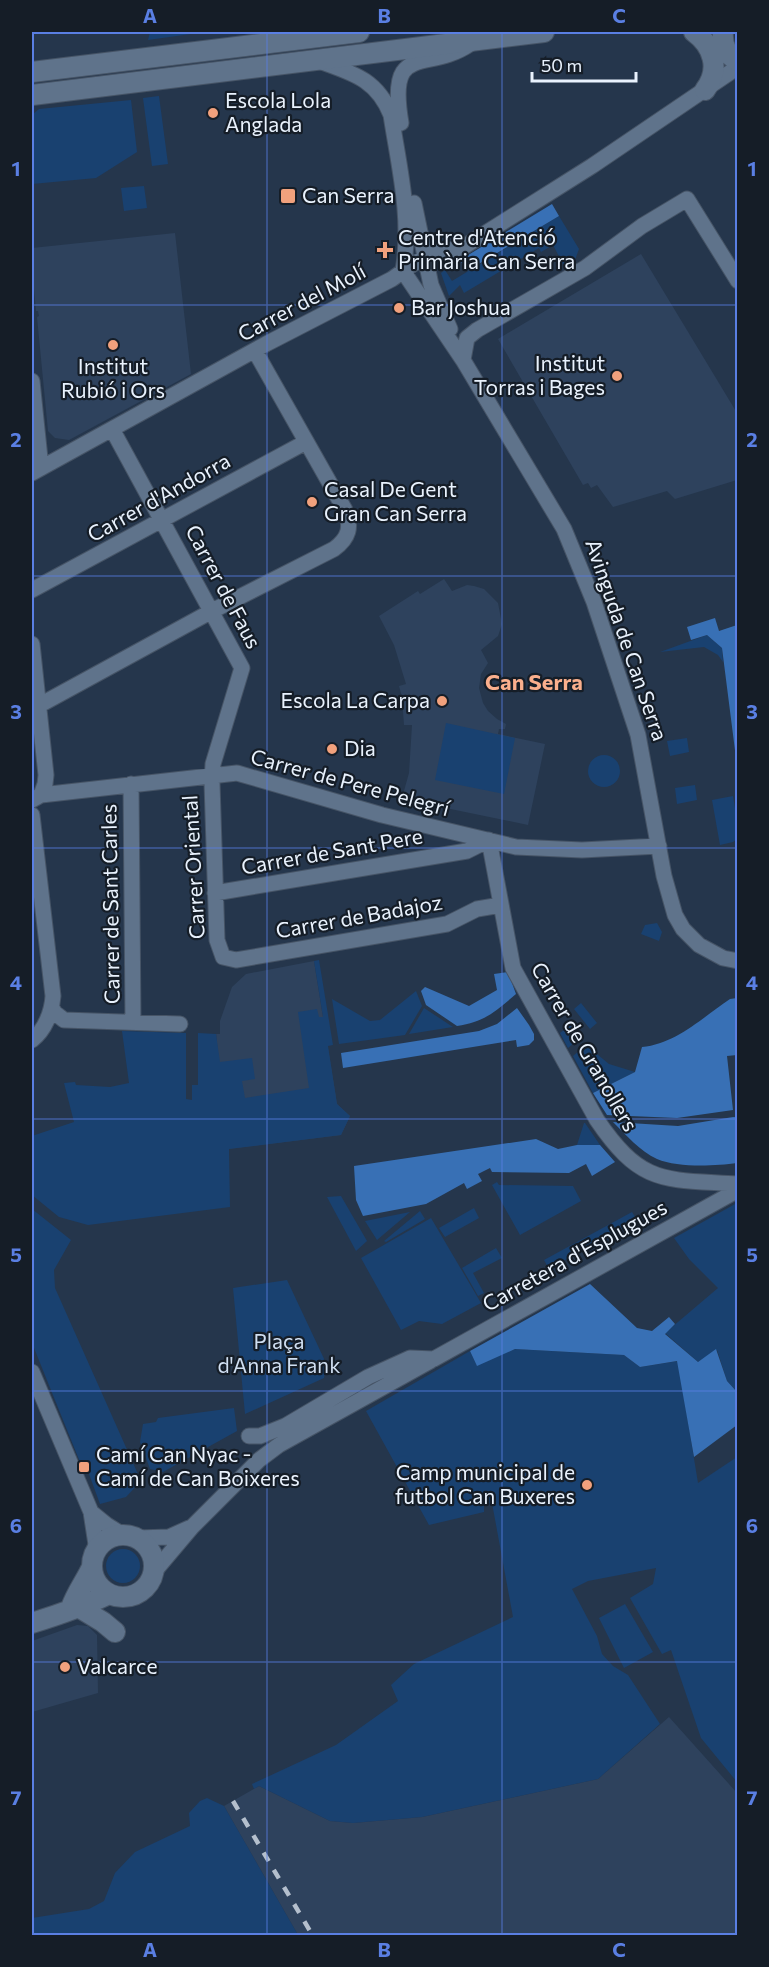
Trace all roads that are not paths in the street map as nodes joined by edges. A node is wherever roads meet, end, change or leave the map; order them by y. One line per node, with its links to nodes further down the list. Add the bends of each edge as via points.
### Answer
1 (359, 32): 9 (street)
2 (544, 32): 5 (street)
3 (694, 32): 10 (street, via 707,45 713,62 713,76)
4 (723, 32): 7 (street, via 729,55)
5 (476, 40): 6 (street); 12 (street, Avinguda de Can Serra, via 459,52 412,64 399,82 398,109)
6 (316, 60): 11 (street); 13 (street, via 363,78 387,105 406,206)
7 (738, 61)
8 (738, 67): 10 (street, Carrer del Molí)
9 (32, 72)
10 (705, 90): 12 (street, Carrer del Molí, via 462,248)
11 (32, 95)
12 (425, 258): 13 (street, Carrer del Molí); 15 (street, Avinguda de Can Serra)
13 (403, 271): 15 (street); 16 (street, Carrer del Molí); 17 (street, Avinguda de Can Serra)
14 (738, 281): 17 (street, via 687,199 585,268 477,330 467,338)
15 (431, 285): 17 (street, Avinguda de Can Serra)
16 (255, 351): 19 (street, Carrer del Molí); 20 (street)
17 (463, 360): 32 (street, Avinguda de Can Serra, via 571,544 638,735)
18 (32, 381): 21 (street)
19 (112, 429): 21 (street, Carrer del Molí); 22 (street, Carrer de Faus)
20 (306, 442): 22 (street, Carrer d'Andorra); 24 (street, via 345,510 349,530 343,541)
21 (36, 470)
22 (162, 520): 23 (street, Carrer d'Andorra); 24 (street, Carrer de Faus)
23 (32, 590)
24 (212, 611): 26 (street); 27 (street, Carrer de Faus, via 242,668)
25 (32, 644): 26 (street)
26 (38, 706): 29 (street, via 46,775)
27 (212, 775): 28 (street, Carrer de Pere Pelegrí); 31 (street, Carrer de Pere Pelegrí, via 237,773 382,815); 33 (street, Carrer Oriental)
28 (131, 784): 29 (street, Carrer de Pere Pelegrí); 38 (street, Carrer de Sant Carles)
29 (36, 798)
30 (32, 816): 37 (street)
31 (489, 840): 32 (street, Carrer de Pere Pelegrí, via 516,847 582,850); 33 (street, Carrer de Sant Pere, via 467,851); 34 (street, Carrer de Granollers)
32 (658, 846): 36 (street, Avinguda de Can Serra, via 669,902 683,929 699,945)
33 (215, 893): 35 (street, Carrer Oriental, via 217,940)
34 (501, 905): 35 (street, Carrer de Badajoz, via 477,909 447,924 236,960); 41 (street, Carrer de Granollers, via 513,968 610,1139 634,1164 672,1180)
35 (224, 957)
36 (738, 962)
37 (52, 1008): 38 (street, via 64,1020); 40 (street)
38 (133, 1022): 39 (street)
39 (180, 1024)
40 (32, 1040)
41 (738, 1184)
42 (738, 1190): 45 (street, Carretera d'Esplugues, via 434,1359 410,1358 368,1377 266,1437 268,1452)
43 (32, 1372): 44 (street)
44 (91, 1512): 46 (street); 47 (street)
45 (192, 1527): 46 (street, Carretera d'Esplugues, via 169,1537); 48 (street, Carretera d'Esplugues)
46 (131, 1536): 47 (street, via 107,1540); 48 (street, via 145,1543 151,1552)
47 (95, 1559): 49 (street, via 97,1582); 50 (street, via 76,1594)
48 (154, 1572): 49 (street, via 141,1592 124,1597)
49 (109, 1594): 50 (street)
50 (75, 1608): 51 (street); 52 (street)
51 (32, 1623)
52 (115, 1632)

